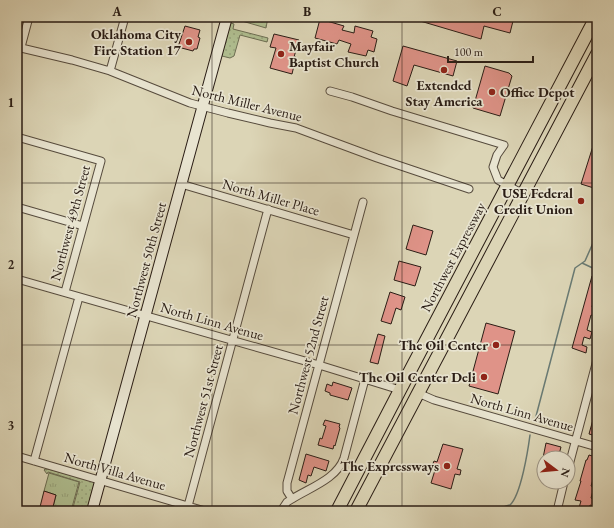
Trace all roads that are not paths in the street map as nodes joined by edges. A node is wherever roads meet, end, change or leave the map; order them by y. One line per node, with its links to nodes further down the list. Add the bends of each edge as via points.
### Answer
1 (28, 17): 6 (street)
2 (125, 17): 10 (street)
3 (227, 17): 12 (street, Northwest 50th Street)
4 (586, 17): 7 (highway)
5 (596, 17): 7 (highway, Northwest Expressway)
6 (19, 47): 10 (street, North Miller Avenue)
7 (578, 50): 15 (highway, Northwest Expressway)
8 (597, 54): 9 (highway)
9 (593, 70): 17 (highway)
10 (110, 71): 12 (street, North Miller Avenue)
11 (330, 91): 15 (street, via 504,145 493,167 498,180)
12 (202, 106): 14 (street, Northwest 50th Street); 16 (street, North Miller Avenue, via 296,128)
13 (17, 137): 21 (street, Northwest 49th Street, via 101,161)
14 (181, 184): 20 (street, North Miller Place); 26 (street, Northwest 50th Street)
15 (507, 185): 17 (street); 30 (highway, Northwest Expressway)
16 (469, 188)
17 (523, 194): 33 (highway)
18 (362, 202): 22 (street, Northwest 52nd Street)
19 (17, 207): 21 (street)
20 (268, 209): 22 (street, North Miller Place); 27 (street, Northwest 51st Street)
21 (83, 226): 24 (street, Northwest 49th Street)
22 (354, 235): 29 (street, Northwest 52nd Street)
23 (17, 279): 24 (street, North Linn Avenue)
24 (65, 292): 25 (street, North Linn Avenue)
25 (79, 297): 26 (street, North Linn Avenue); 38 (street)
26 (146, 316): 27 (street, North Linn Avenue); 39 (street, Northwest 50th Street)
27 (233, 341): 29 (street, North Linn Avenue); 43 (street, Northwest 51st Street)
28 (597, 360): 34 (street)
29 (319, 365): 31 (street, North Linn Avenue); 41 (street, Northwest 52nd Street, via 287,483 287,491)
30 (411, 367): 32 (highway, Northwest Expressway); 33 (highway, via 412,386)
31 (365, 379): 32 (street, North Linn Avenue); 41 (street, via 343,463 332,476)
32 (400, 390): 48 (highway, Northwest Expressway)
33 (418, 393): 34 (street, North Linn Avenue, via 434,400); 49 (highway)
34 (576, 441): 35 (street, North Linn Avenue); 36 (street)
35 (597, 447)
36 (573, 450)
37 (17, 456): 38 (street, North Villa Avenue)
38 (34, 461): 39 (street, North Villa Avenue)
39 (100, 480): 42 (street, North Villa Avenue); 44 (street, Northwest 50th Street)
40 (562, 490): 50 (street)
41 (292, 499): 47 (street)
42 (175, 502): 43 (street, North Villa Avenue); 45 (street)
43 (188, 506): 46 (street, North Villa Avenue)
44 (92, 511)
45 (173, 511)
46 (205, 511)
47 (281, 511)
48 (337, 511)
49 (356, 511)
50 (557, 511)

